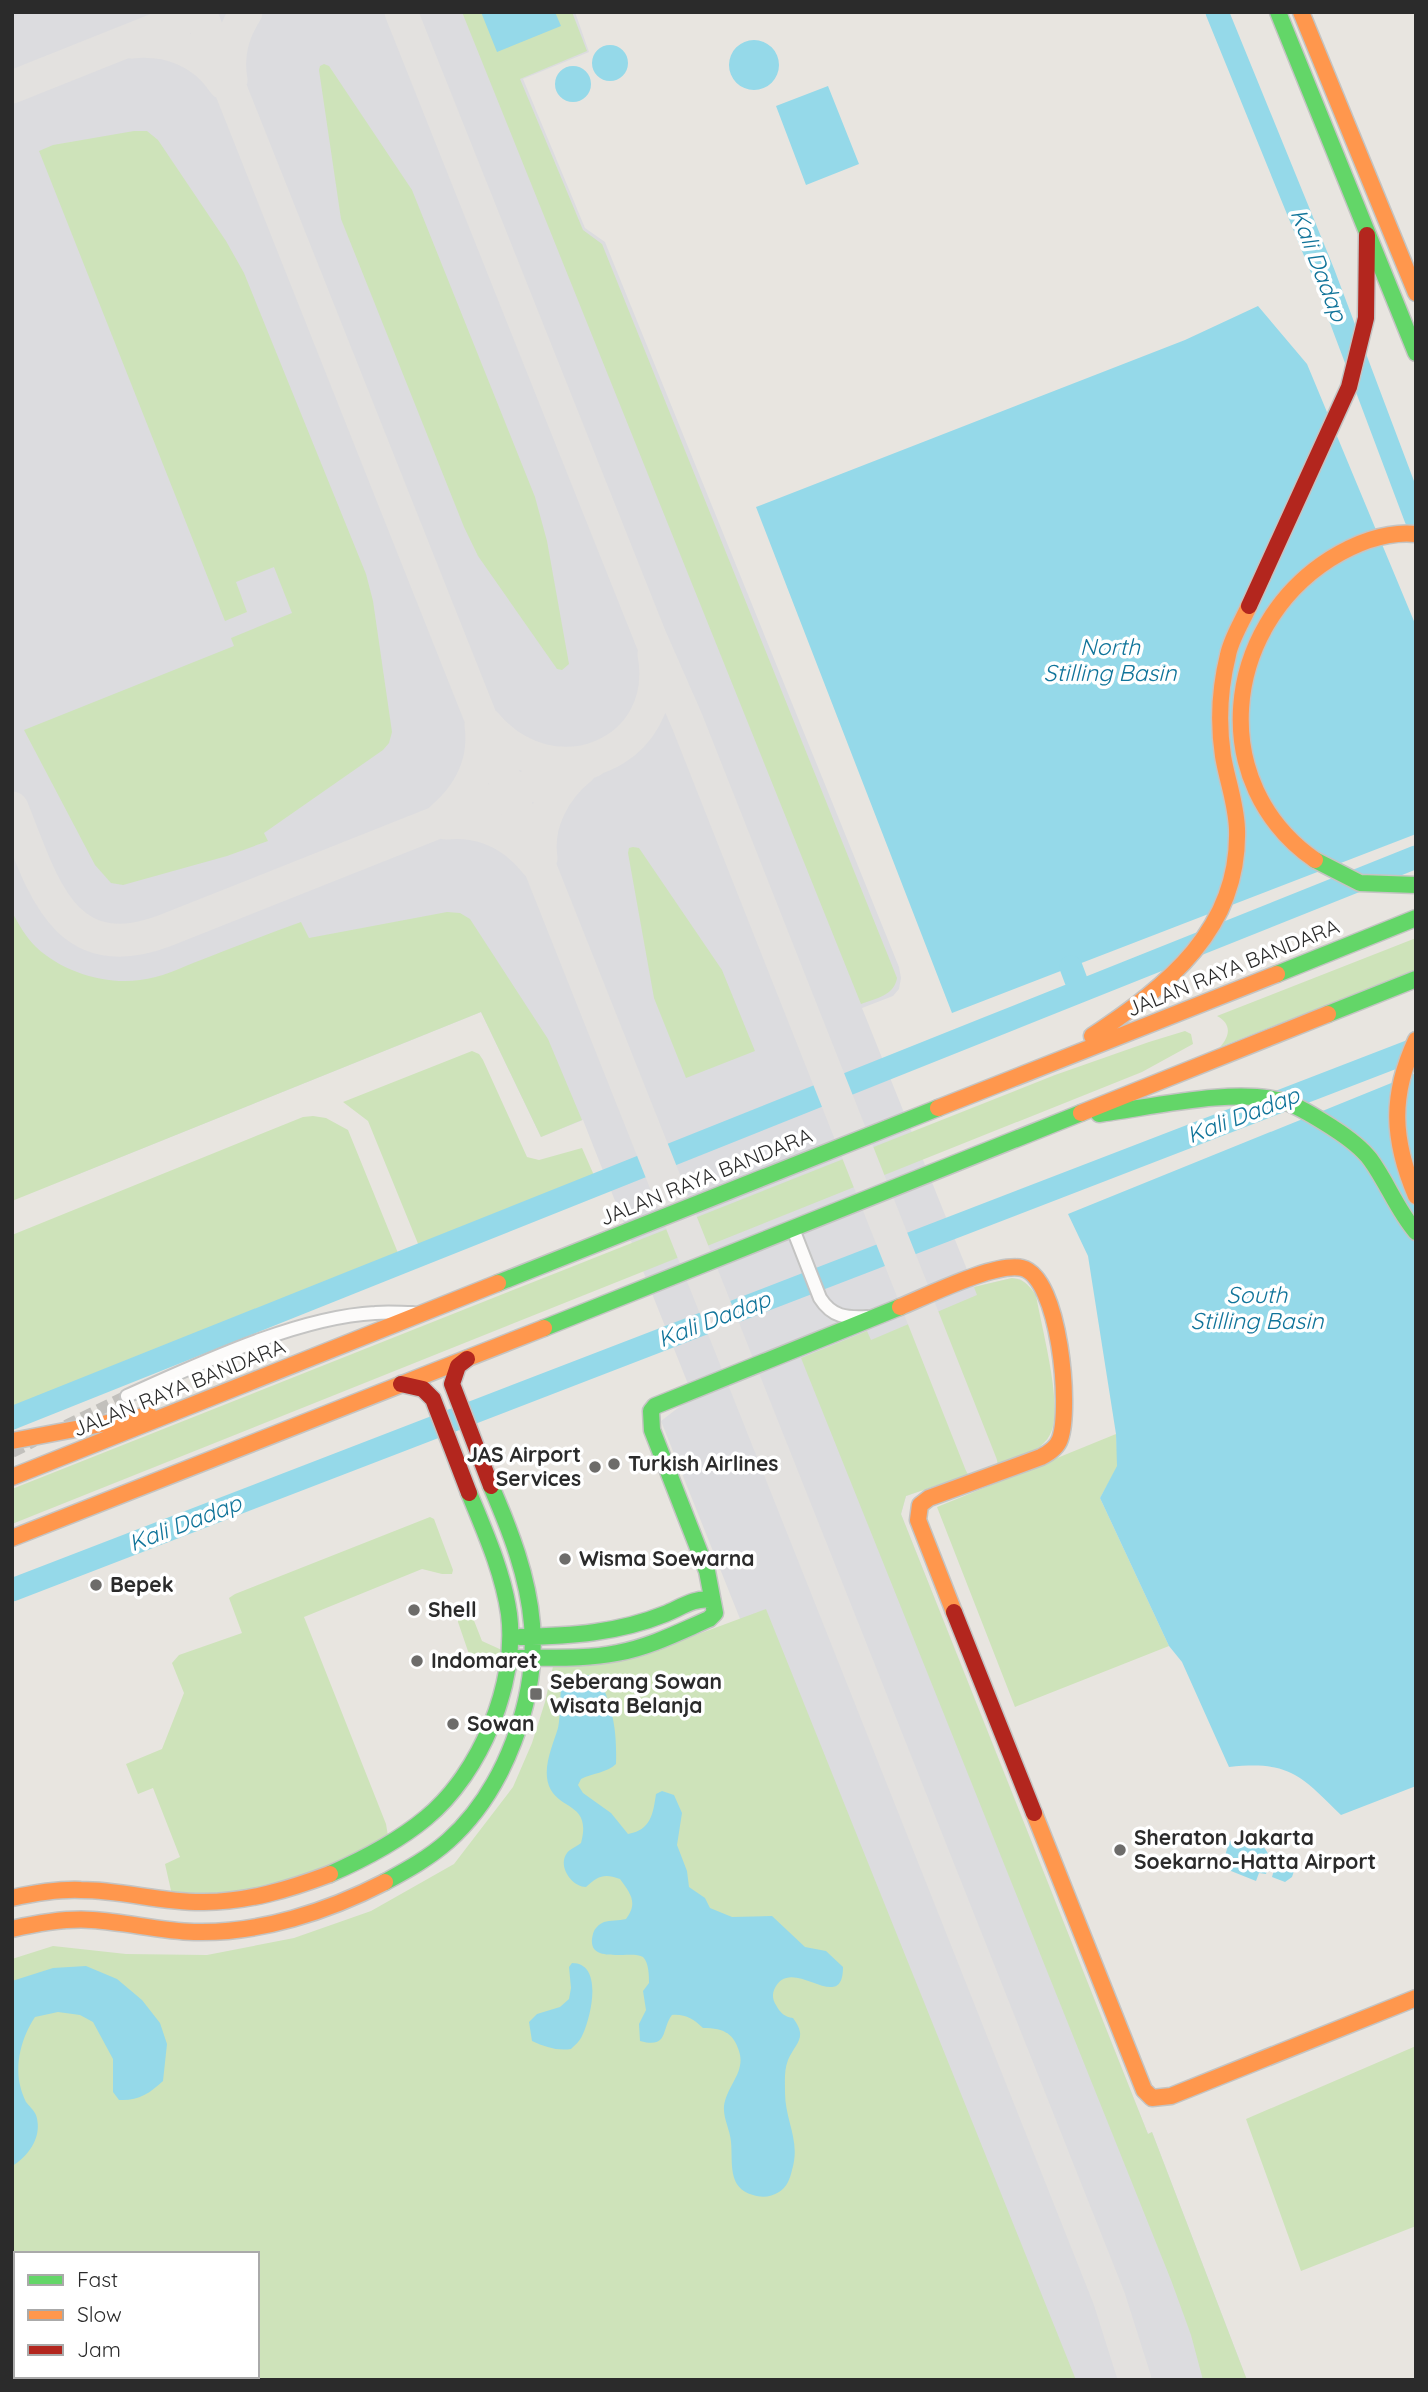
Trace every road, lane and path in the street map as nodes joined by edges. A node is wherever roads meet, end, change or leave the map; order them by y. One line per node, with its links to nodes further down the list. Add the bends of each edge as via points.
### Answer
1 (1278, 12): 3 (main road)
2 (1301, 12): 4 (main road)
3 (1367, 235): 5 (main road); 11 (main road, via 1366,318 1349,387 1228,653 1220,735 1236,819 1230,884 1207,937 1189,958 1139,1005)
4 (1416, 293)
5 (1416, 353)
6 (1416, 534): 7 (main road, via 1388,535 1358,544 1308,575 1286,596 1251,655 1240,706 1250,776 1286,837 1325,869 1361,883)
7 (1408, 885)
8 (1416, 918): 11 (main road, JALAN RAYA BANDARA)
9 (1416, 979): 12 (main road)
10 (1416, 1040): 13 (main road, via 1399,1077 1396,1114 1401,1153)
11 (1042, 1066): 16 (main road, JALAN RAYA BANDARA)
12 (1065, 1119): 14 (main road); 15 (main road, via 1231,1096 1288,1103 1355,1143)
13 (1416, 1196)
14 (793, 1229): 17 (street, via 826,1308 840,1316); 18 (main road)
15 (1416, 1232)
16 (425, 1313): 20 (street, via 374,1313 289,1331); 21 (main road, JALAN RAYA BANDARA)
17 (881, 1315): 27 (main road, via 669,1398 651,1411 652,1430 707,1572); 34 (main road, via 1010,1267 1034,1276 1048,1301 1063,1374 1062,1430 1055,1447 1041,1457 929,1498 920,1505 918,1520 1144,2090 1152,2098 1171,2096)
18 (467, 1359): 19 (main road); 28 (main road, via 458,1366 452,1384 518,1557 532,1616)
19 (401, 1384): 26 (main road); 29 (main road, via 423,1389 433,1399 498,1564)
20 (127, 1396)
21 (197, 1404): 22 (main road); 25 (main road, JALAN RAYA BANDARA)
22 (65, 1432): 23 (main road); 24 (main road)
23 (12, 1433)
24 (12, 1441)
25 (12, 1477)
26 (12, 1538)
27 (711, 1600): 28 (main road, via 701,1598 613,1631); 30 (main road, via 715,1610 709,1619 640,1647 587,1657)
28 (531, 1637): 29 (main road); 30 (main road)
29 (510, 1638): 31 (main road)
30 (532, 1657): 31 (main road); 33 (main road, via 517,1734 478,1807 435,1852 382,1883 293,1919 226,1932 182,1932 90,1920)
31 (509, 1658): 32 (main road, via 495,1715 453,1789 430,1816 370,1855 283,1890 222,1902 89,1890)
32 (12, 1898)
33 (12, 1928)
34 (1416, 1998)

